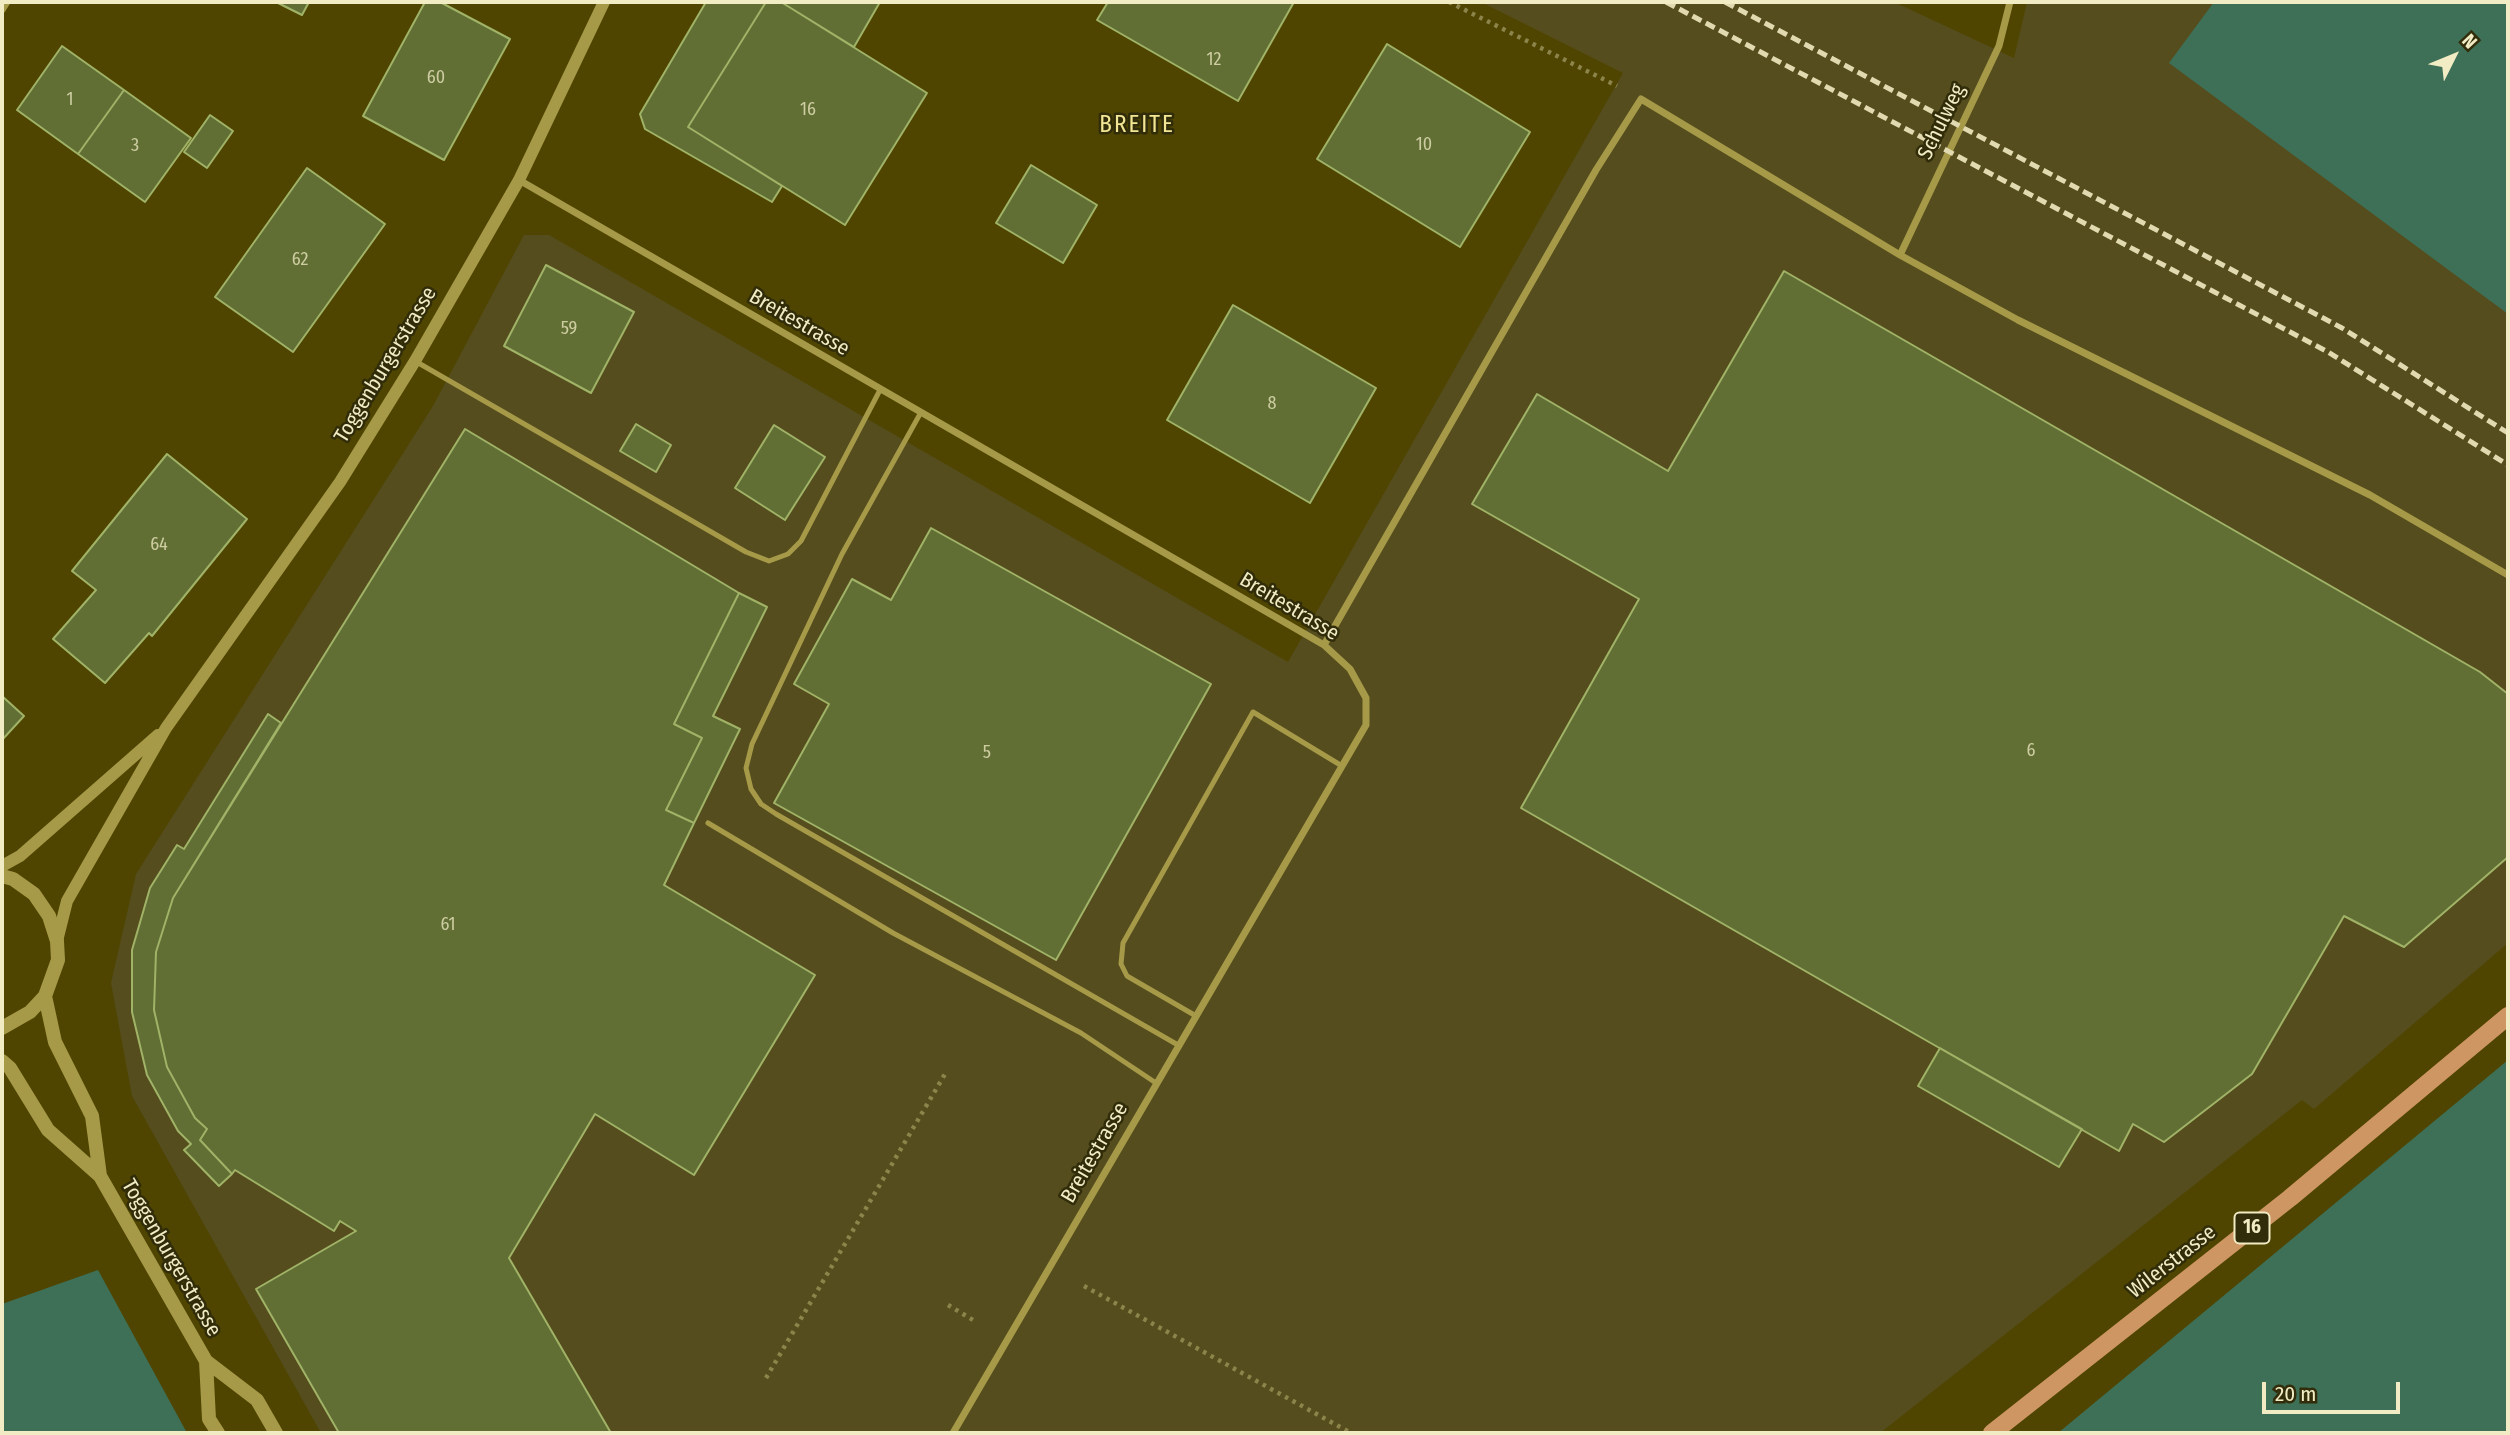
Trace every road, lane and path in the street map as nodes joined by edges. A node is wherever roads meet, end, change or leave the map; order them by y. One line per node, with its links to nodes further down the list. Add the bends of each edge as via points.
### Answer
1 (7, 2): 5 (street)
2 (604, 2): 7 (street, Toggenburgerstrasse)
3 (1449, 2): 6 (path)
4 (2010, 2): 8 (street, Schulweg, via 1999,46)
5 (2, 10)
6 (1641, 99): 8 (street); 13 (street)
7 (519, 180): 9 (street, Toggenburgerstrasse); 10 (street, Breitestrasse)
8 (1900, 255): 12 (street, via 2018,320 2370,495)
9 (415, 360): 10 (lane, via 746,552 769,561 788,554 801,541); 14 (street, Toggenburgerstrasse, via 341,482)
10 (880, 390): 11 (street, Breitestrasse)
11 (920, 414): 13 (street, Breitestrasse); 24 (lane, via 842,554 752,744 746,768 751,789 761,804 776,814)
12 (2508, 575)
13 (1324, 645): 15 (street, Breitestrasse, via 1350,669 1366,698 1366,725)
14 (166, 728): 17 (street, Toggenburgerstrasse, via 20,856); 19 (street, Toggenburgerstrasse, via 66,901)
15 (1342, 766): 21 (street, Breitestrasse); 21 (lane, via 1253,712 1123,943 1121,964 1127,976)
16 (708, 823): 27 (lane, via 893,933 1081,1034)
17 (2, 866)
18 (2, 876): 19 (main road, via 34,894 49,916)
19 (57, 941): 20 (main road, via 58,960)
20 (45, 996): 23 (main road, via 30,1012); 28 (main road, Toggenburgerstrasse, via 55,1042 92,1116)
21 (1196, 1016): 24 (street, Breitestrasse)
22 (2508, 1016): 38 (main road, Wilerstrasse / 16, via 2290,1198)
23 (2, 1028)
24 (1178, 1045): 27 (street, Breitestrasse)
25 (2, 1060): 28 (main road, Toggenburgerstrasse, via 48,1130)
26 (945, 1074): 33 (path)
27 (1156, 1083): 36 (street, Breitestrasse)
28 (100, 1176): 32 (main road, Toggenburgerstrasse)
29 (1084, 1286): 37 (path)
30 (948, 1305): 31 (path)
31 (973, 1320)
32 (206, 1361): 34 (main road, Toggenburgerstrasse, via 209,1419); 35 (main road, Toggenburgerstrasse, via 257,1400)
33 (766, 1378)
34 (218, 1433)
35 (276, 1433)
36 (953, 1433)
37 (1351, 1433)
38 (1992, 1433)

